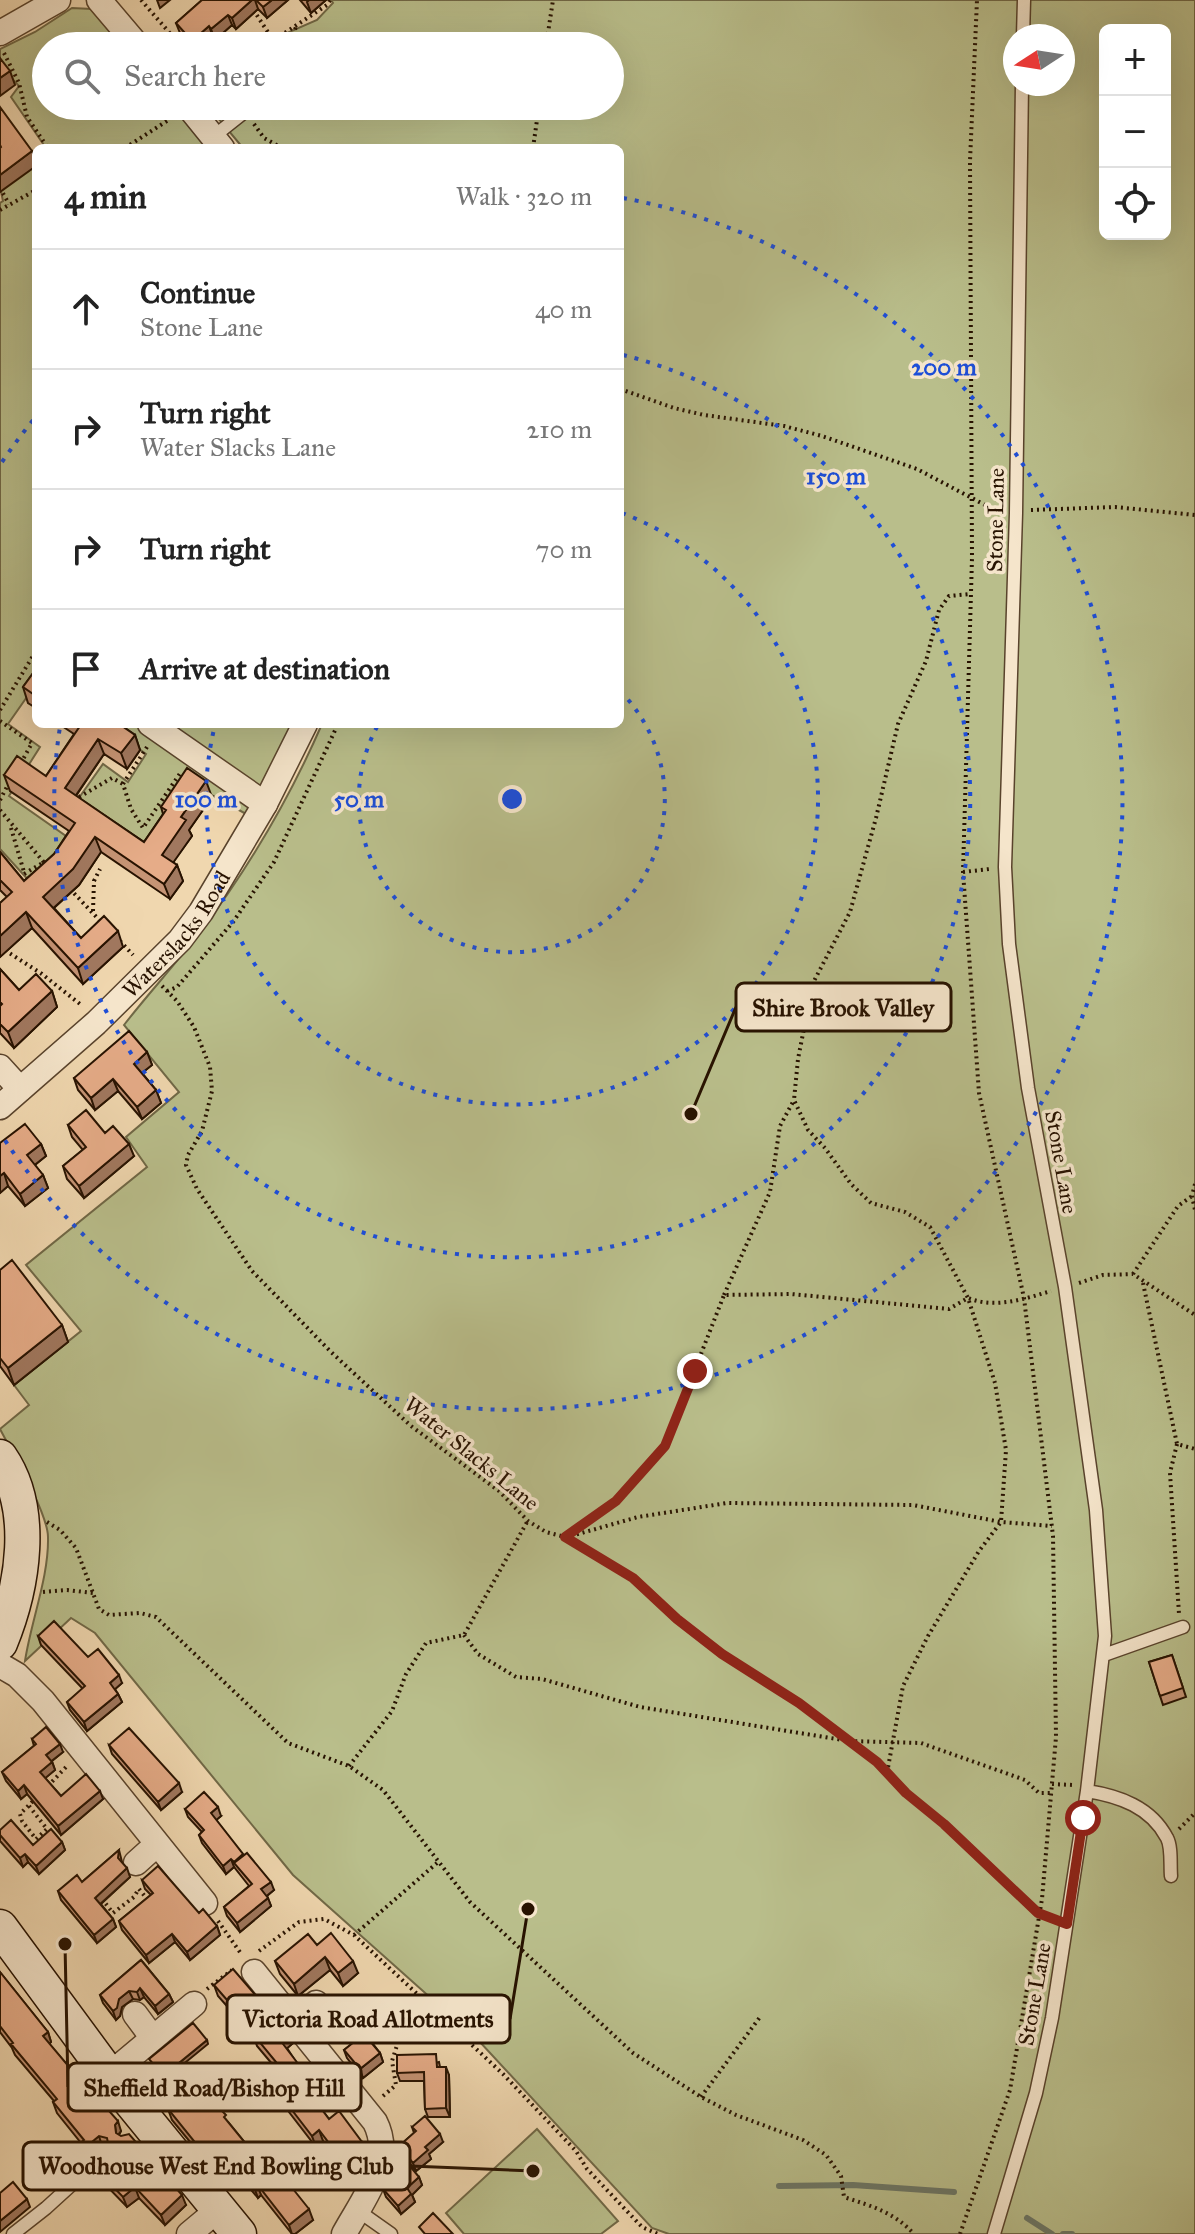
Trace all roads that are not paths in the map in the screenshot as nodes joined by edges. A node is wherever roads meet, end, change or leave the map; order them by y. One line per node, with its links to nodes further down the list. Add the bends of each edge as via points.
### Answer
1 (58, 0): 6 (street)
2 (99, 0): 5 (street)
3 (1024, 0): 4 (lane)
4 (1023, 24)
5 (126, 32)
6 (0, 33)
7 (1022, 96): 20 (lane, Stone Lane, via 1005,867 1009,944 1096,1510)
8 (195, 120): 10 (street)
9 (242, 120): 10 (lane)
10 (218, 142)
11 (303, 728): 13 (street, Waterslacks Road)
12 (151, 733): 13 (street)
13 (265, 804): 15 (street, Waterslacks Road, via 180,940)
14 (0, 1067): 15 (street)
15 (20, 1089): 16 (street, Waterslacks Road)
16 (0, 1107)
17 (0, 1457): 19 (main road, via 17,1489 22,1553 14,1605)
18 (1183, 1627): 20 (lane)
19 (0, 1643)
20 (1104, 1655): 22 (lane, Stone Lane)
21 (0, 1665): 23 (street, via 43,1701)
22 (1087, 1791): 25 (lane, via 1114,1795 1143,1810 1169,1839); 42 (lane, Stone Lane, via 1036,2093)
23 (156, 1845): 24 (street); 26 (street)
24 (139, 1871)
25 (1171, 1876)
26 (210, 1910)
27 (0, 1927): 34 (main road)
28 (248, 1963): 32 (street)
29 (199, 1998): 33 (street)
30 (316, 2003): 32 (street)
31 (135, 2014): 33 (street)
32 (295, 2021): 36 (street, via 383,2136 382,2163)
33 (152, 2037): 34 (street)
34 (109, 2075): 37 (main road, via 142,2126)
35 (105, 2155): 38 (lane)
36 (357, 2210): 40 (street); 41 (lane)
37 (229, 2222): 39 (street)
38 (13, 2234)
39 (189, 2234)
40 (344, 2234)
41 (391, 2234)
42 (994, 2234)

